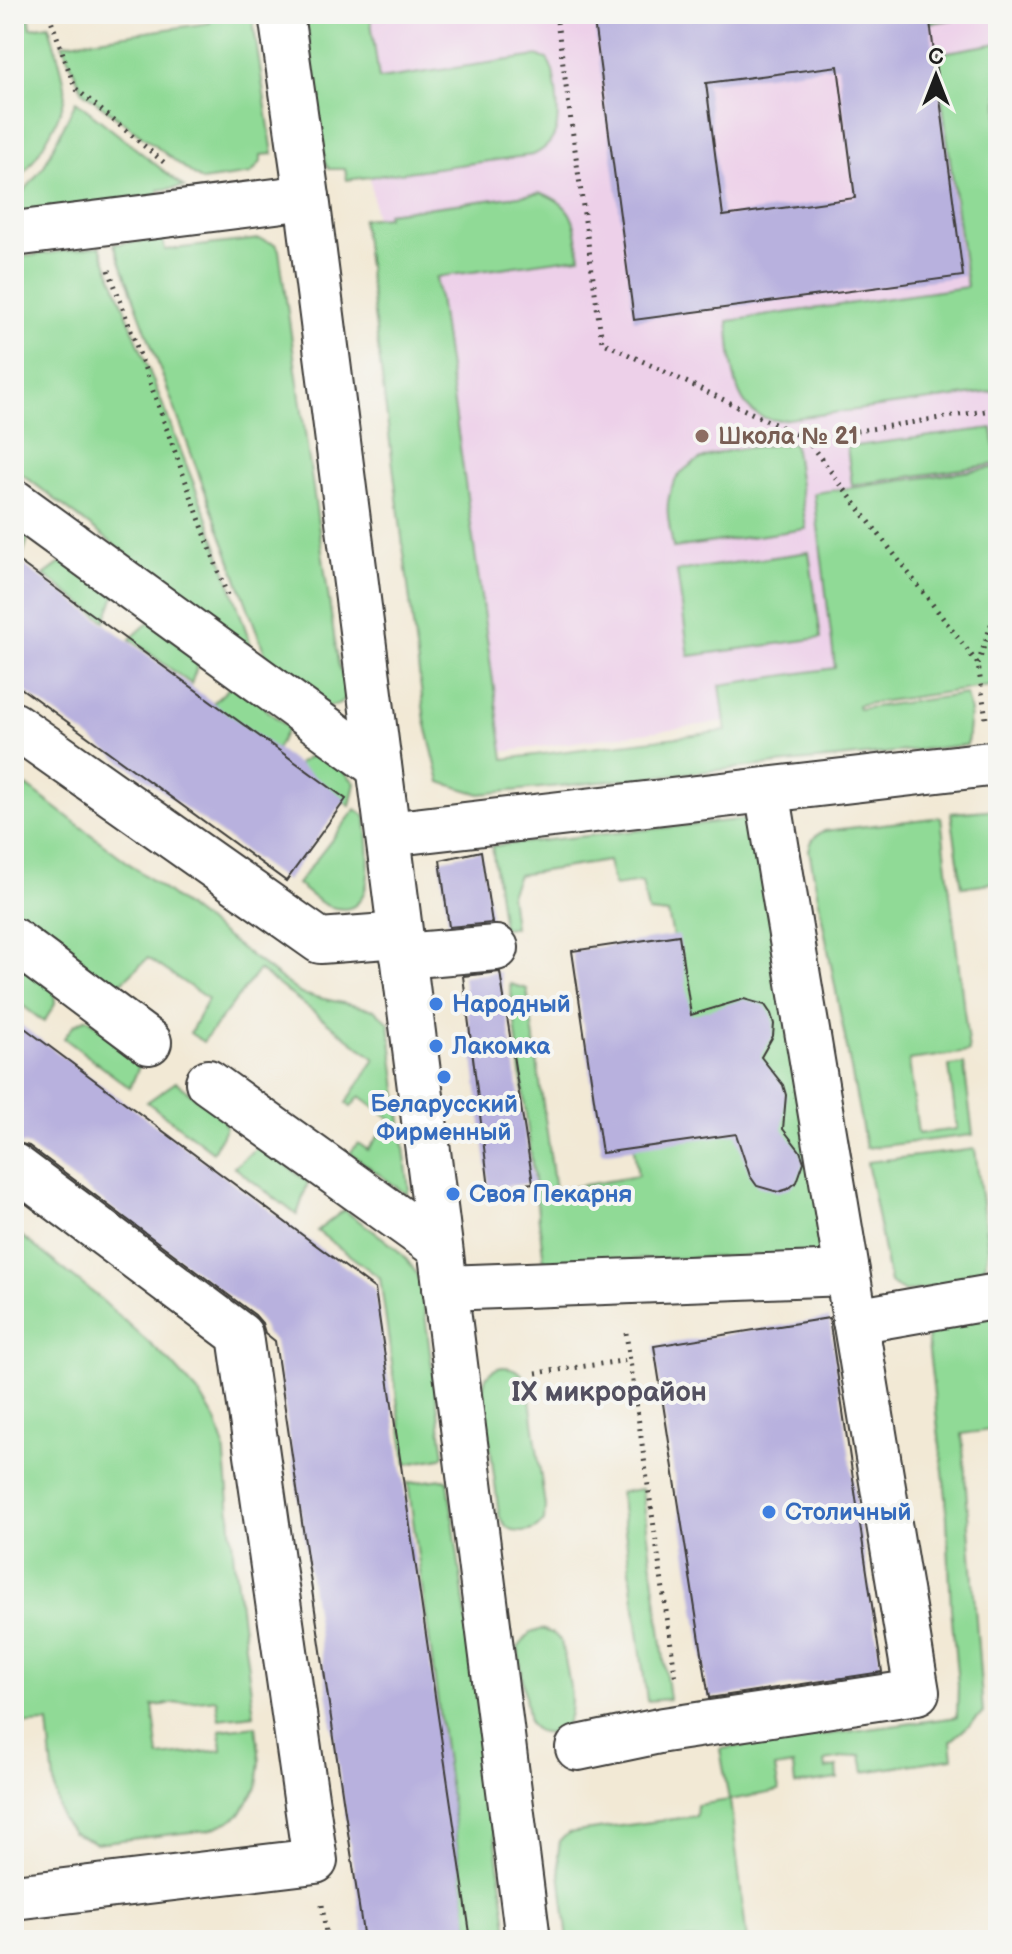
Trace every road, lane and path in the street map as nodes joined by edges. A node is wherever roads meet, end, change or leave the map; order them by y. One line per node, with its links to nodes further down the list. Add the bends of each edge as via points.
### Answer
1 (49, 14): 4 (path, via 75,88)
2 (281, 14): 5 (lane)
3 (556, 14): 9 (path, via 602,342)
4 (173, 170)
5 (307, 197): 6 (lane); 16 (lane)
6 (92, 224): 7 (lane); 12 (path)
7 (14, 234)
8 (998, 409): 9 (path)
9 (806, 439): 13 (path)
10 (14, 502): 16 (lane)
11 (998, 604): 13 (path)
12 (231, 606)
13 (978, 664): 15 (path)
14 (14, 725): 20 (lane, via 320,941)
15 (995, 763): 17 (lane)
16 (379, 767): 18 (lane)
17 (767, 790): 18 (lane); 26 (lane)
18 (388, 834): 20 (lane)
19 (14, 941): 22 (lane)
20 (402, 946): 21 (lane); 25 (lane)
21 (496, 948)
22 (149, 1042)
23 (208, 1082): 25 (lane)
24 (14, 1166): 34 (lane, via 240,1335 315,1861)
25 (442, 1268): 26 (lane); 35 (lane)
26 (847, 1273): 28 (lane)
27 (998, 1296): 28 (lane)
28 (855, 1321): 32 (lane, via 917,1692)
29 (626, 1333): 30 (path)
30 (629, 1360): 31 (path); 32 (path)
31 (536, 1373)
32 (682, 1728): 33 (lane)
33 (578, 1748)
34 (14, 1897)
35 (528, 1940)

